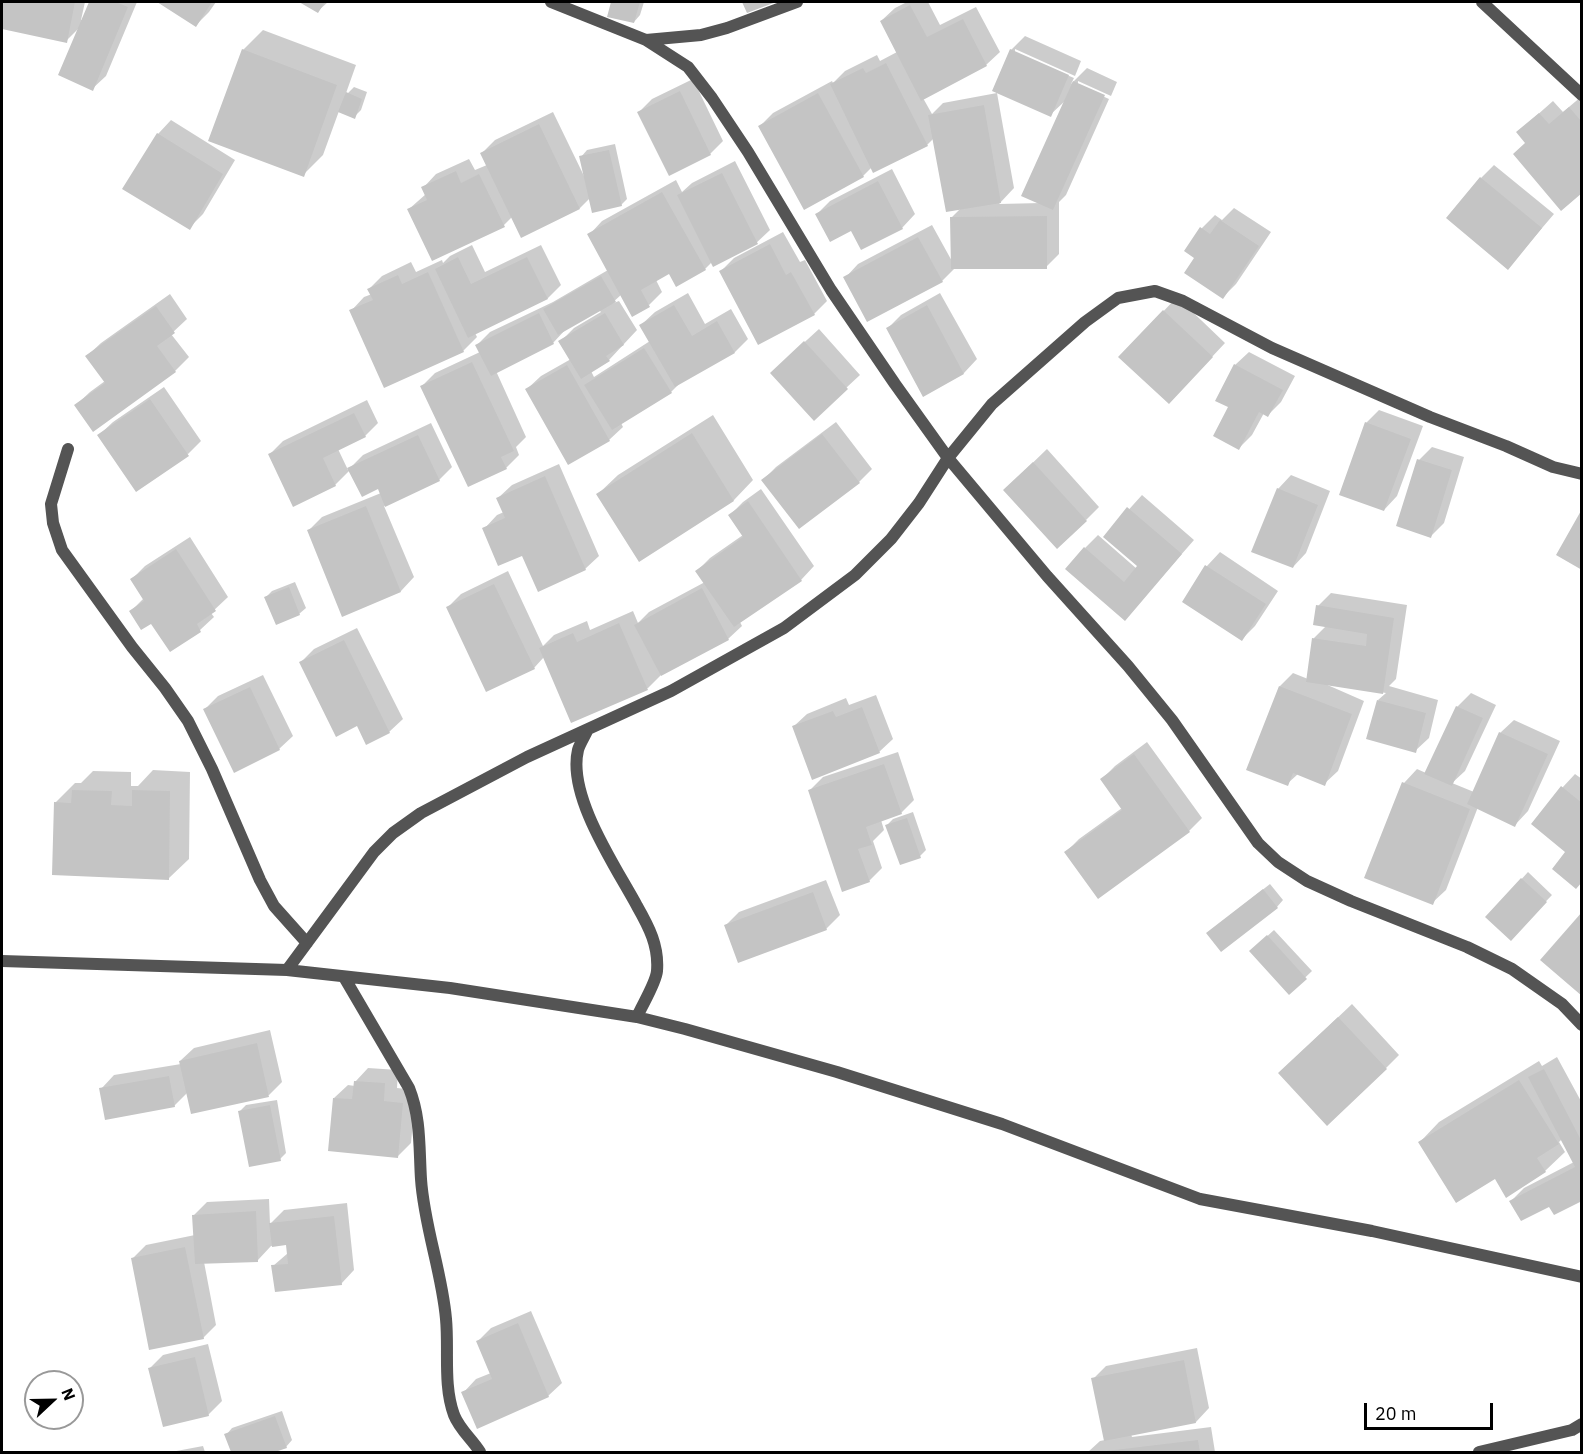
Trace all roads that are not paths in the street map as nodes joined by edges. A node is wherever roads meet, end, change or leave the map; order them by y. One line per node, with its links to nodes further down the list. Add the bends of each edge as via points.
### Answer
1 (551, 2): 4 (street)
2 (796, 2): 4 (street, via 701,35)
3 (1482, 2): 5 (street)
4 (646, 40): 7 (street, via 688,67 712,98 831,290)
5 (1581, 95)
6 (68, 449): 10 (street, via 51,504 62,550 188,721 260,880 274,906)
7 (948, 458): 8 (street, via 992,404 1085,322 1118,298 1155,291 1183,301 1272,348 1430,417 1553,467); 9 (street, via 891,539 855,575 784,628 671,691); 15 (street, via 1128,666 1195,751 1251,834 1278,862 1307,881 1512,969 1562,1004)
8 (1581, 474)
9 (588, 729): 10 (street, via 453,794 393,833 374,852); 14 (street, via 578,750 580,789 603,845 651,931 657,951 657,974)
10 (307, 943): 12 (street)
11 (2, 961): 12 (street)
12 (287, 970): 13 (street)
13 (344, 977): 14 (street, via 450,988); 18 (street, via 415,1102 424,1201 446,1318 449,1396 455,1416)
14 (637, 1017): 16 (street, via 837,1072 1002,1124 1200,1199 1372,1231)
15 (1581, 1024)
16 (1581, 1277)
17 (1581, 1424): 19 (street, via 1572,1430)
18 (480, 1452)
19 (1479, 1452)

